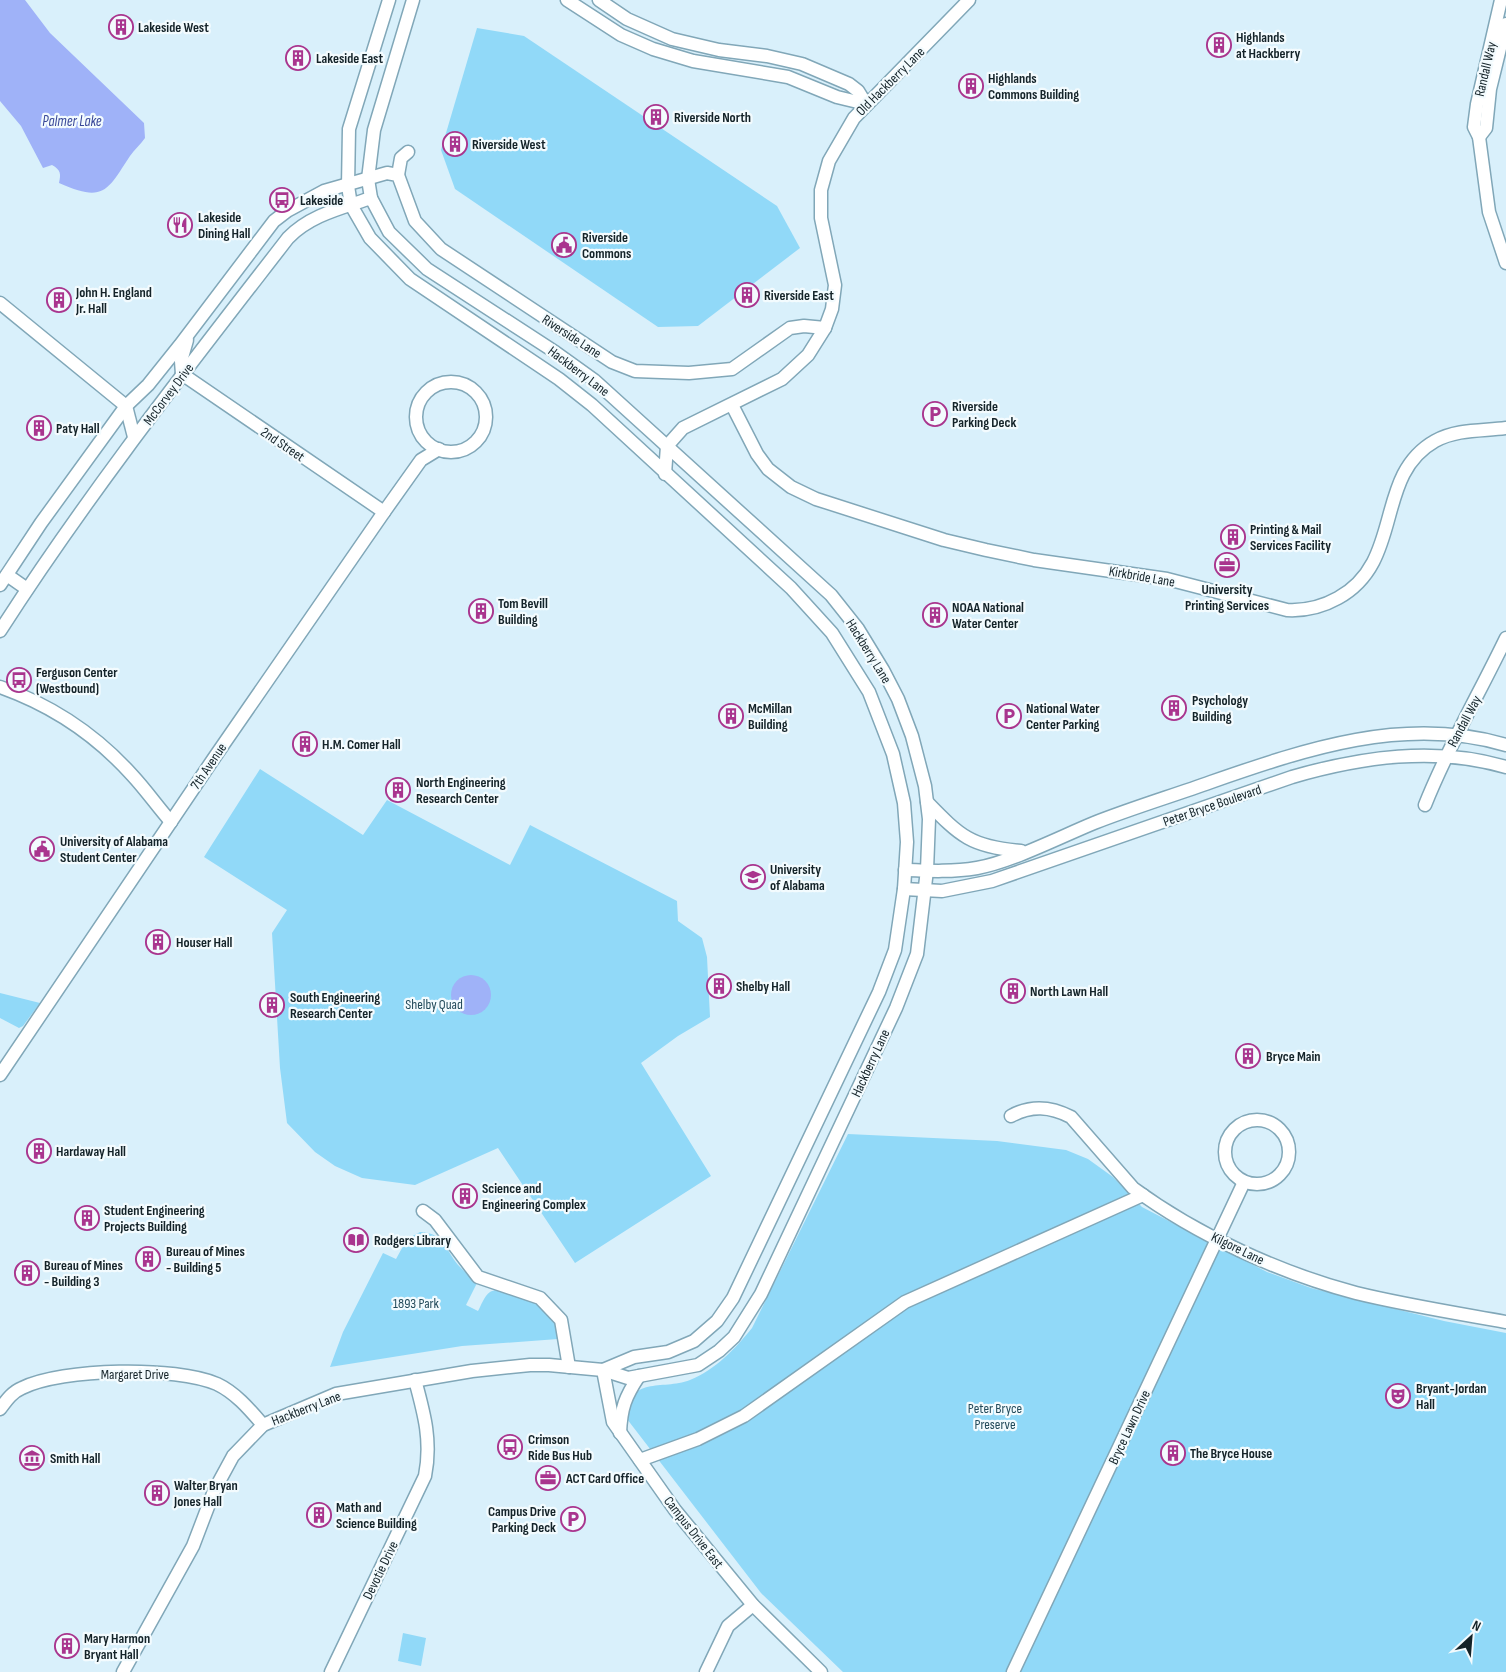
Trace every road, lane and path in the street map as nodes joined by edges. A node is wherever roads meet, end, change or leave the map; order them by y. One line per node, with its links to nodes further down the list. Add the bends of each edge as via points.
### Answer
1 (388, 0): 17 (street, Hackberry Lane, via 348,129)
2 (413, 0): 16 (street, Hackberry Lane, via 374,130)
3 (567, 0): 9 (street)
4 (598, 0): 7 (street)
5 (969, 0): 12 (street, Old Hackberry Lane)
6 (1501, 0): 13 (street, Randall Way, via 1476,104 1474,127)
7 (621, 15): 9 (street); 10 (street, via 648,30 672,38 719,50)
8 (1506, 24): 13 (street, Randall Way, via 1490,89 1486,128)
9 (621, 35): 11 (street, via 677,58)
10 (767, 56): 11 (street); 12 (street, via 802,64 849,84)
11 (739, 69): 12 (street, via 788,77 837,97)
12 (866, 104): 22 (street, Old Hackberry Lane, via 829,161 821,190 821,218 835,285 832,310)
13 (1479, 137): 20 (street, Randall Way, via 1489,212)
14 (408, 152): 15 (street, via 401,158)
15 (398, 175): 16 (street, via 387,173); 22 (street, Riverside Lane, via 415,221 441,249 612,362 635,371 689,373 732,369 790,328)
16 (368, 179): 17 (street, McCorvey Drive); 18 (street, Hackberry Lane)
17 (348, 186): 19 (street, Hackberry Lane); 23 (street, McCorvey Drive, via 314,196 274,221)
18 (371, 198): 19 (street, McCorvey Drive); 31 (street, Hackberry Lane, via 389,232 427,269 594,380)
19 (352, 205): 24 (street, McCorvey Drive, via 315,218 296,229); 34 (street, Hackberry Lane, via 370,238 410,279 565,384)
20 (1506, 263)
21 (0, 303): 26 (street)
22 (825, 328): 25 (street, Old Hackberry Lane, via 808,355 782,379)
23 (190, 332): 24 (street, via 181,361); 26 (street, McCorvey Drive, via 148,385)
24 (182, 374): 29 (street, McCorvey Drive); 35 (street, 2nd Street)
25 (732, 405): 28 (street, Kirkbride Lane, via 768,469 816,499 944,540 1034,560 1167,579 1287,610 1311,609 1334,600 1346,594 1368,572 1381,547 1397,487 1416,455 1434,442 1457,433); 31 (street, Old Hackberry Lane, via 684,428)
26 (126, 406): 29 (street); 36 (street, McCorvey Drive)
27 (1506, 418): 28 (street)
28 (1504, 431)
29 (134, 437): 37 (street, McCorvey Drive)
30 (423, 438): 32 (street); 32 (street, via 416,419 417,408 429,389 449,382 470,388 484,407 483,430 467,448 456,451); 33 (street)
31 (667, 446): 34 (street); 45 (street, Hackberry Lane, via 831,595 858,629 898,699 912,736)
32 (439, 449): 33 (street, 7th Avenue)
33 (421, 460): 35 (street, 7th Avenue)
34 (665, 474): 49 (street, Hackberry Lane, via 796,594 832,633 869,692 893,754 904,803)
35 (384, 512): 47 (street, 7th Avenue)
36 (3, 580): 37 (street)
37 (26, 589): 38 (street, McCorvey Drive)
38 (0, 630)
39 (1506, 638): 41 (street, Randall Way, via 1468,716)
40 (0, 687): 47 (street, via 52,710 89,735 131,774)
41 (1455, 735): 42 (street, Peter Bryce Boulevard); 43 (street, Randall Way); 48 (street, Peter Bryce Boulevard, via 1394,734 1320,746 1093,824)
42 (1506, 745)
43 (1446, 757): 44 (street, Peter Bryce Boulevard); 46 (street, Randall Way); 52 (street, Peter Bryce Boulevard, via 1391,756 1332,765 1012,875 961,888)
44 (1506, 767)
45 (927, 802): 48 (street, via 960,835 976,843 996,849); 50 (street, Hackberry Lane, via 930,843)
46 (1425, 805)
47 (171, 822): 53 (street, 7th Avenue)
48 (1026, 851): 50 (street, Peter Bryce Boulevard, via 979,868 943,872)
49 (906, 870): 50 (street, Peter Bryce Boulevard); 51 (street, Hackberry Lane)
50 (927, 870): 52 (street, Hackberry Lane)
51 (904, 889): 52 (street, Peter Bryce Boulevard); 61 (street, Hackberry Lane, via 894,950 878,992 733,1298 717,1321 694,1340 668,1352 634,1357)
52 (924, 891): 62 (street, Hackberry Lane, via 917,954 896,1008 761,1294 734,1337 719,1351 698,1365)
53 (0, 1075)
54 (1010, 1116): 56 (street, Kilgore Lane, via 1023,1109 1040,1108 1057,1110 1071,1117 1133,1188)
55 (1244, 1182): 55 (street, via 1232,1171 1226,1157 1226,1146 1230,1136 1246,1122 1268,1122 1284,1136 1289,1157 1285,1167 1272,1180 1254,1184); 58 (street, Bryce Lawn Drive)
56 (1143, 1195): 58 (street, Kilgore Lane); 67 (street, via 905,1302 744,1416 698,1439)
57 (423, 1211): 60 (street, via 435,1220 478,1277 540,1298 560,1320)
58 (1218, 1238): 59 (street, Kilgore Lane, via 1273,1265 1355,1292); 73 (street, Bryce Lawn Drive)
59 (1506, 1322)
60 (569, 1367): 61 (street, Hackberry Lane); 63 (street, Hackberry Lane, via 530,1365)
61 (603, 1370): 62 (street, Hackberry Lane, via 628,1378); 66 (street, Campus Drive East, via 613,1422)
62 (639, 1376): 66 (street, via 621,1412)
63 (415, 1380): 65 (street, Hackberry Lane, via 336,1394); 70 (street, Devotie Drive, via 429,1438 425,1476)
64 (0, 1409): 65 (street, Margaret Drive, via 21,1388 49,1378 149,1372 176,1374 217,1384 229,1391)
65 (263, 1425): 69 (street, Hackberry Lane, via 233,1456 214,1491 194,1546)
66 (620, 1433): 67 (street, Campus Drive East)
67 (640, 1460): 68 (street, Campus Drive East, via 675,1510)
68 (753, 1605): 71 (street, via 728,1626); 72 (street, Campus Drive East)
69 (123, 1672)
70 (330, 1672)
71 (706, 1672)
72 (821, 1672)
73 (1013, 1672)

